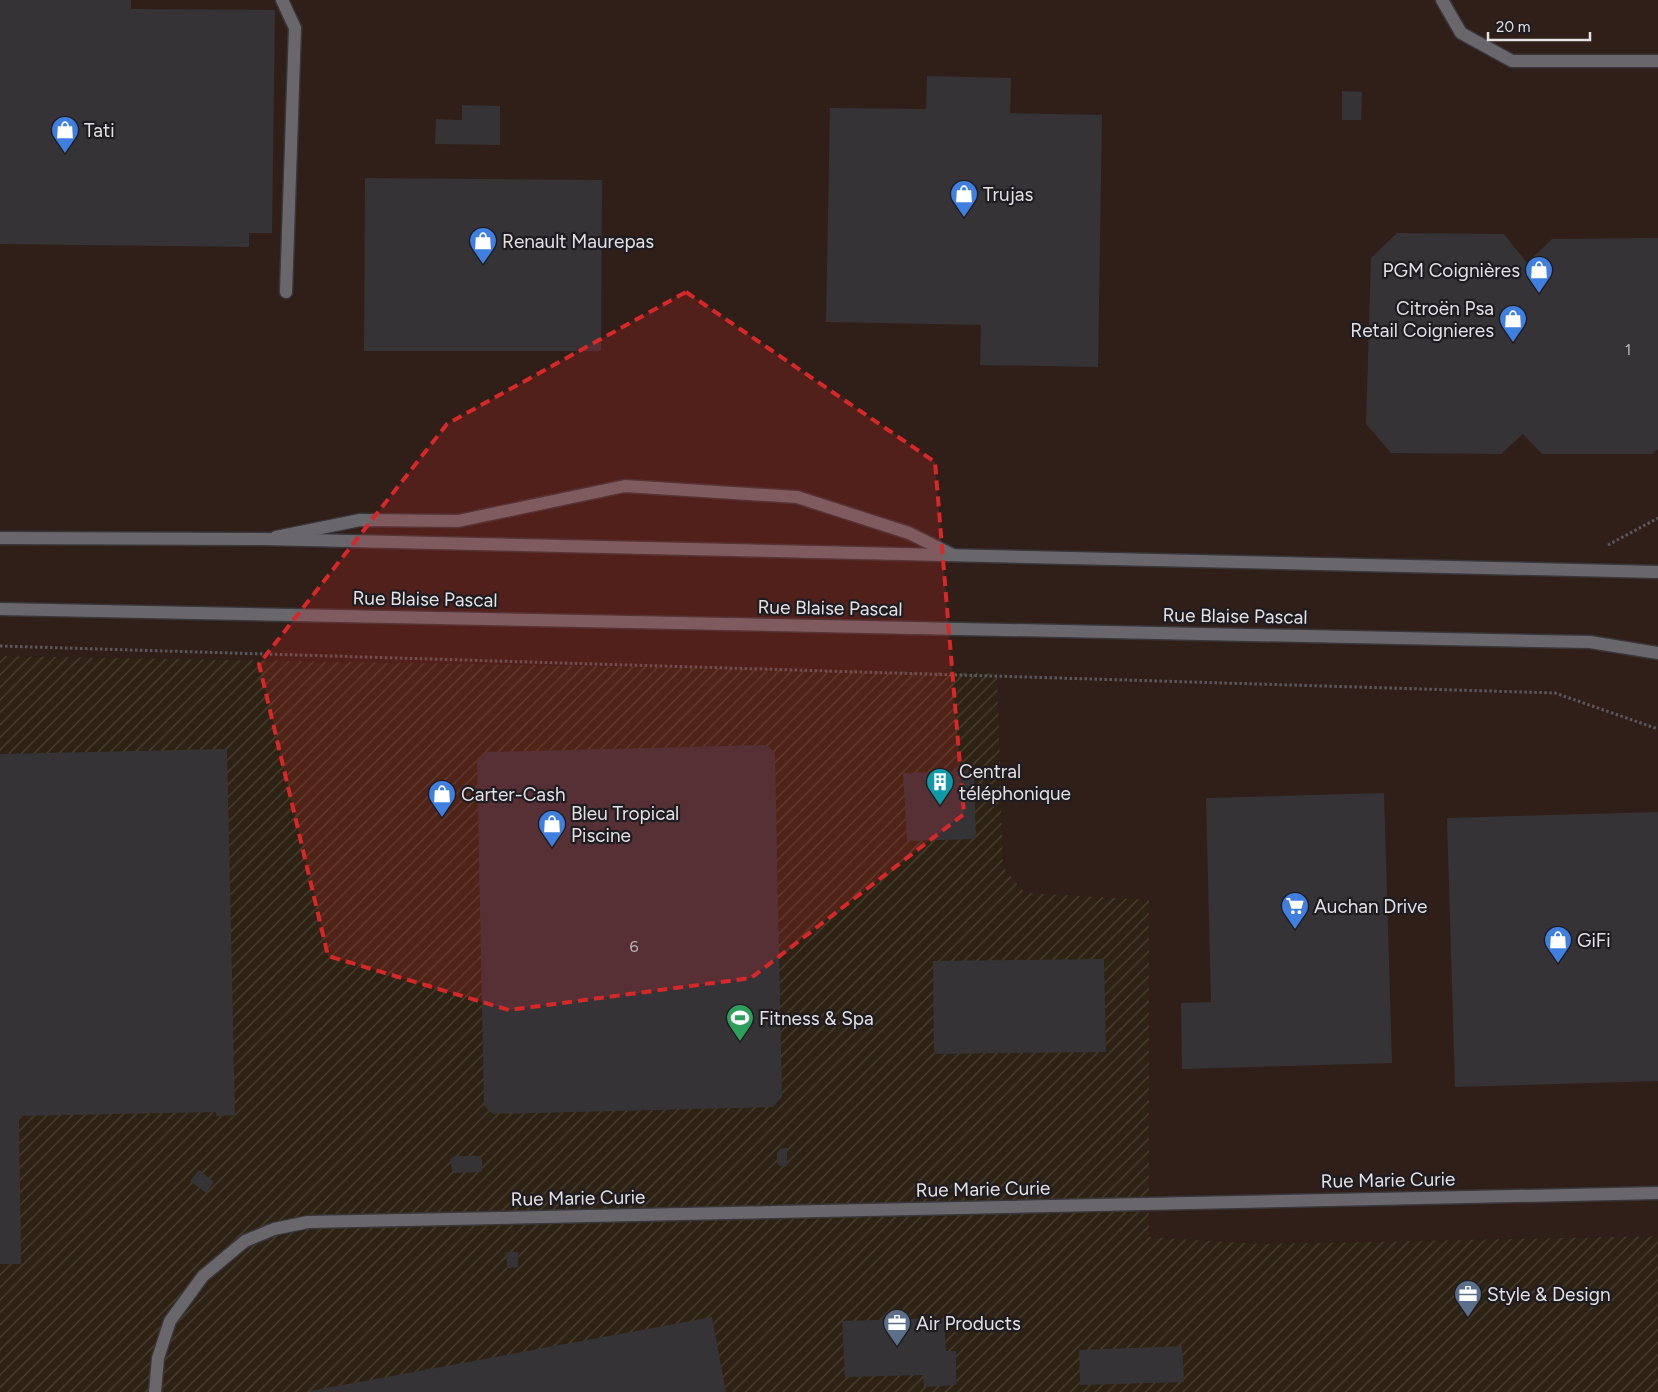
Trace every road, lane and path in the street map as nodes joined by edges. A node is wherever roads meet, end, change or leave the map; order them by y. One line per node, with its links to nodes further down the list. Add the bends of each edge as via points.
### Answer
1 (282, 0): 4 (street, via 295,28)
2 (1442, 0): 3 (street, via 1461,33 1512,60)
3 (1658, 61)
4 (286, 292)
5 (1658, 518): 8 (path)
6 (0, 538): 7 (street)
7 (264, 539): 9 (street); 9 (street, via 360,520 458,521 625,486 796,497 909,533)
8 (1607, 546)
9 (953, 555): 10 (street)
10 (1658, 572)
11 (0, 609): 13 (street, Rue Blaise Pascal, via 1590,642)
12 (0, 646): 14 (path, via 1555,693)
13 (1658, 653)
14 (1658, 729)
15 (1658, 1193): 16 (street, Rue Marie Curie, via 308,1222 274,1229 245,1241 203,1276 170,1321 158,1358)
16 (155, 1392)

